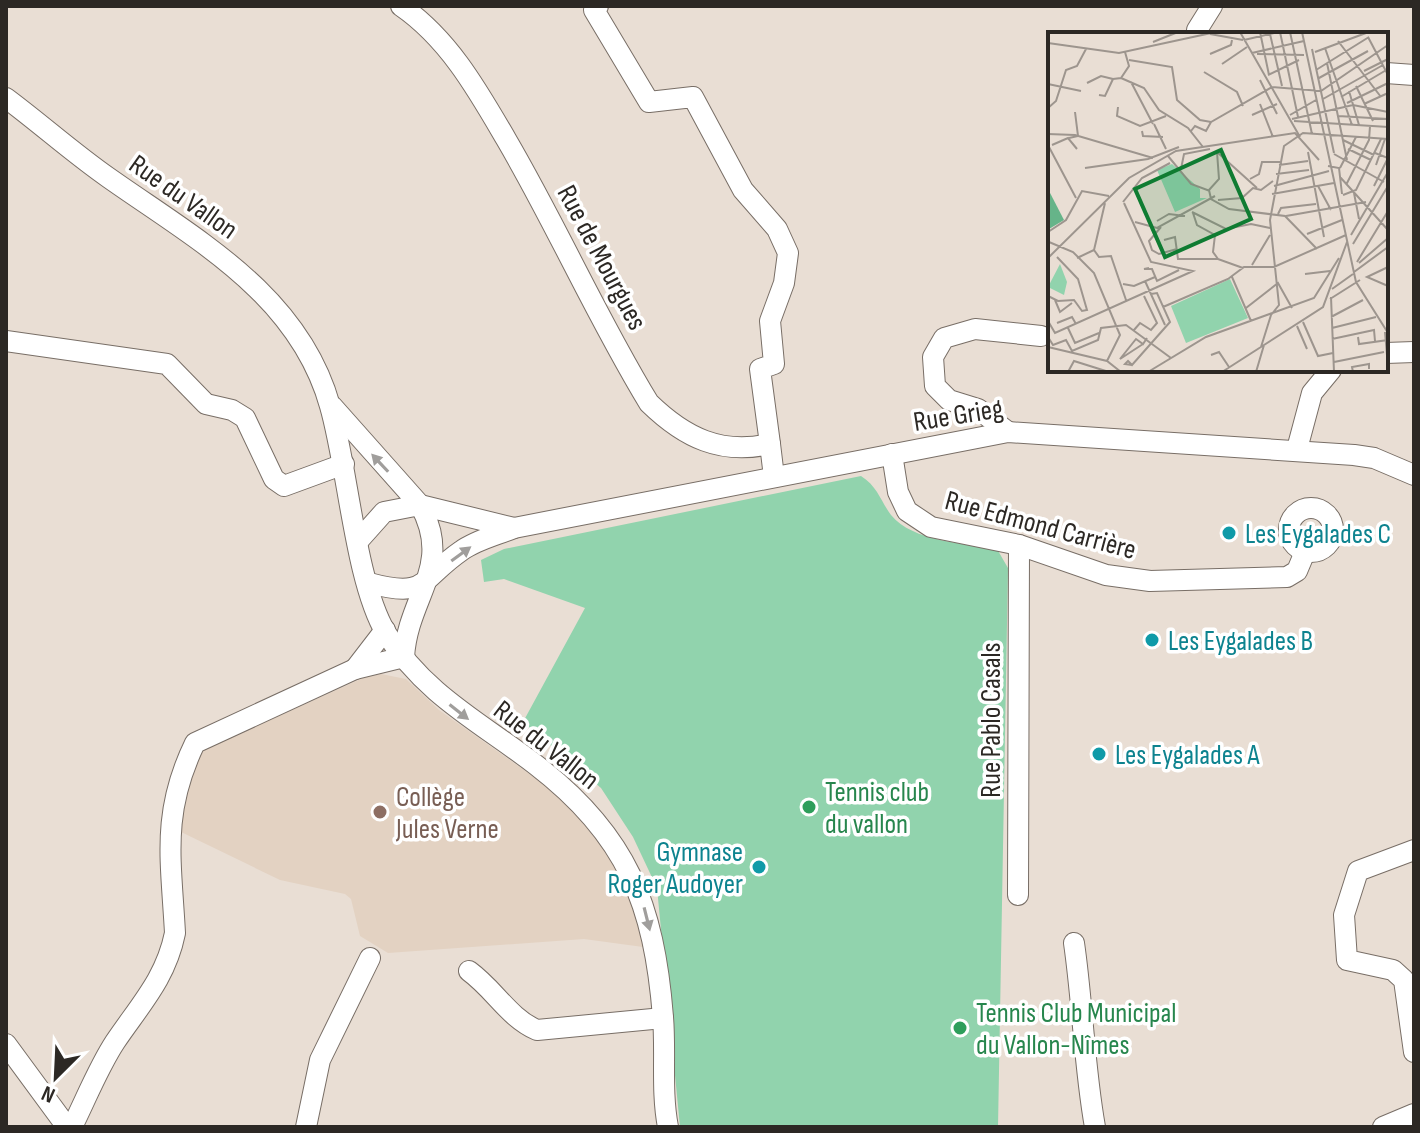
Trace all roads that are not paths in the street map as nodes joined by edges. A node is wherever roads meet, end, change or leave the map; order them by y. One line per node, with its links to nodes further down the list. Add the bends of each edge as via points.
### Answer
1 (401, 6): 15 (street, Rue de Mourgues, via 427,27 475,85 649,403 700,441 745,449)
2 (598, 6): 15 (street, via 594,10 649,102 693,97 743,190 777,229 788,253 770,321 774,364 760,369)
3 (1212, 6): 4 (street)
4 (1198, 32)
5 (1388, 73): 6 (street)
6 (1414, 75)
7 (6, 98): 13 (street, Rue du Vallon, via 242,271 274,302 306,348)
8 (1041, 336): 14 (street, via 975,329 944,338 933,357 935,386 949,400 978,409)
9 (6, 341): 18 (street, via 167,364 206,404 245,418 274,479 284,486)
10 (1414, 352): 11 (street)
11 (1388, 353)
12 (1329, 372): 16 (street, via 1312,393)
13 (330, 403): 18 (street, Rue du Vallon); 21 (street, Rue du Vallon, one-way to 13)
14 (1008, 432): 16 (street, Rue Grieg); 17 (street, Rue Grieg)
15 (770, 444): 20 (street)
16 (1297, 449): 19 (street, Rue Grieg, via 1374,458)
17 (892, 454): 20 (street, Rue Grieg); 24 (street, Rue Edmond Carrière, via 907,511 931,527)
18 (344, 464): 23 (street, Rue du Vallon)
19 (1414, 475)
20 (774, 477): 22 (street, Rue Grieg)
21 (420, 505): 22 (street, Rue Grieg); 23 (street, Rue Grieg, via 384,512); 27 (street, Rue du Vallon, via 434,541 433,563)
22 (514, 528): 27 (street, Rue Grieg, one-way to 22, via 462,550)
23 (359, 540): 26 (street, Rue du Vallon)
24 (1019, 545): 25 (street, Rue Edmond Carrière, via 1106,575 1150,581 1287,577 1297,571); 32 (street, Rue Pablo Casals)
25 (1305, 552)
26 (369, 583): 27 (street, via 396,591); 28 (street, Rue du Vallon)
27 (423, 586): 29 (street, Rue du Vallon, via 406,630)
28 (385, 630): 29 (street, Rue du Vallon); 30 (street)
29 (404, 657): 30 (street); 36 (street, Rue du Vallon, one-way to 36, via 438,695 568,790 621,853 642,898)
30 (355, 669): 41 (street, via 195,743 168,825 172,950 162,977 113,1044)
31 (1414, 850): 38 (street, via 1358,871 1344,915 1347,960 1393,970 1404,980)
32 (1018, 895)
33 (1074, 943): 43 (street, via 1084,1066)
34 (370, 958): 42 (street, via 320,1060)
35 (469, 971): 36 (street, via 492,987 518,1022 537,1030)
36 (663, 1018): 40 (street, Rue du Vallon)
37 (6, 1044): 41 (street)
38 (1414, 1052)
39 (1414, 1114): 44 (street)
40 (665, 1123)
41 (70, 1127)
42 (306, 1127)
43 (1095, 1127)
44 (1383, 1127)

